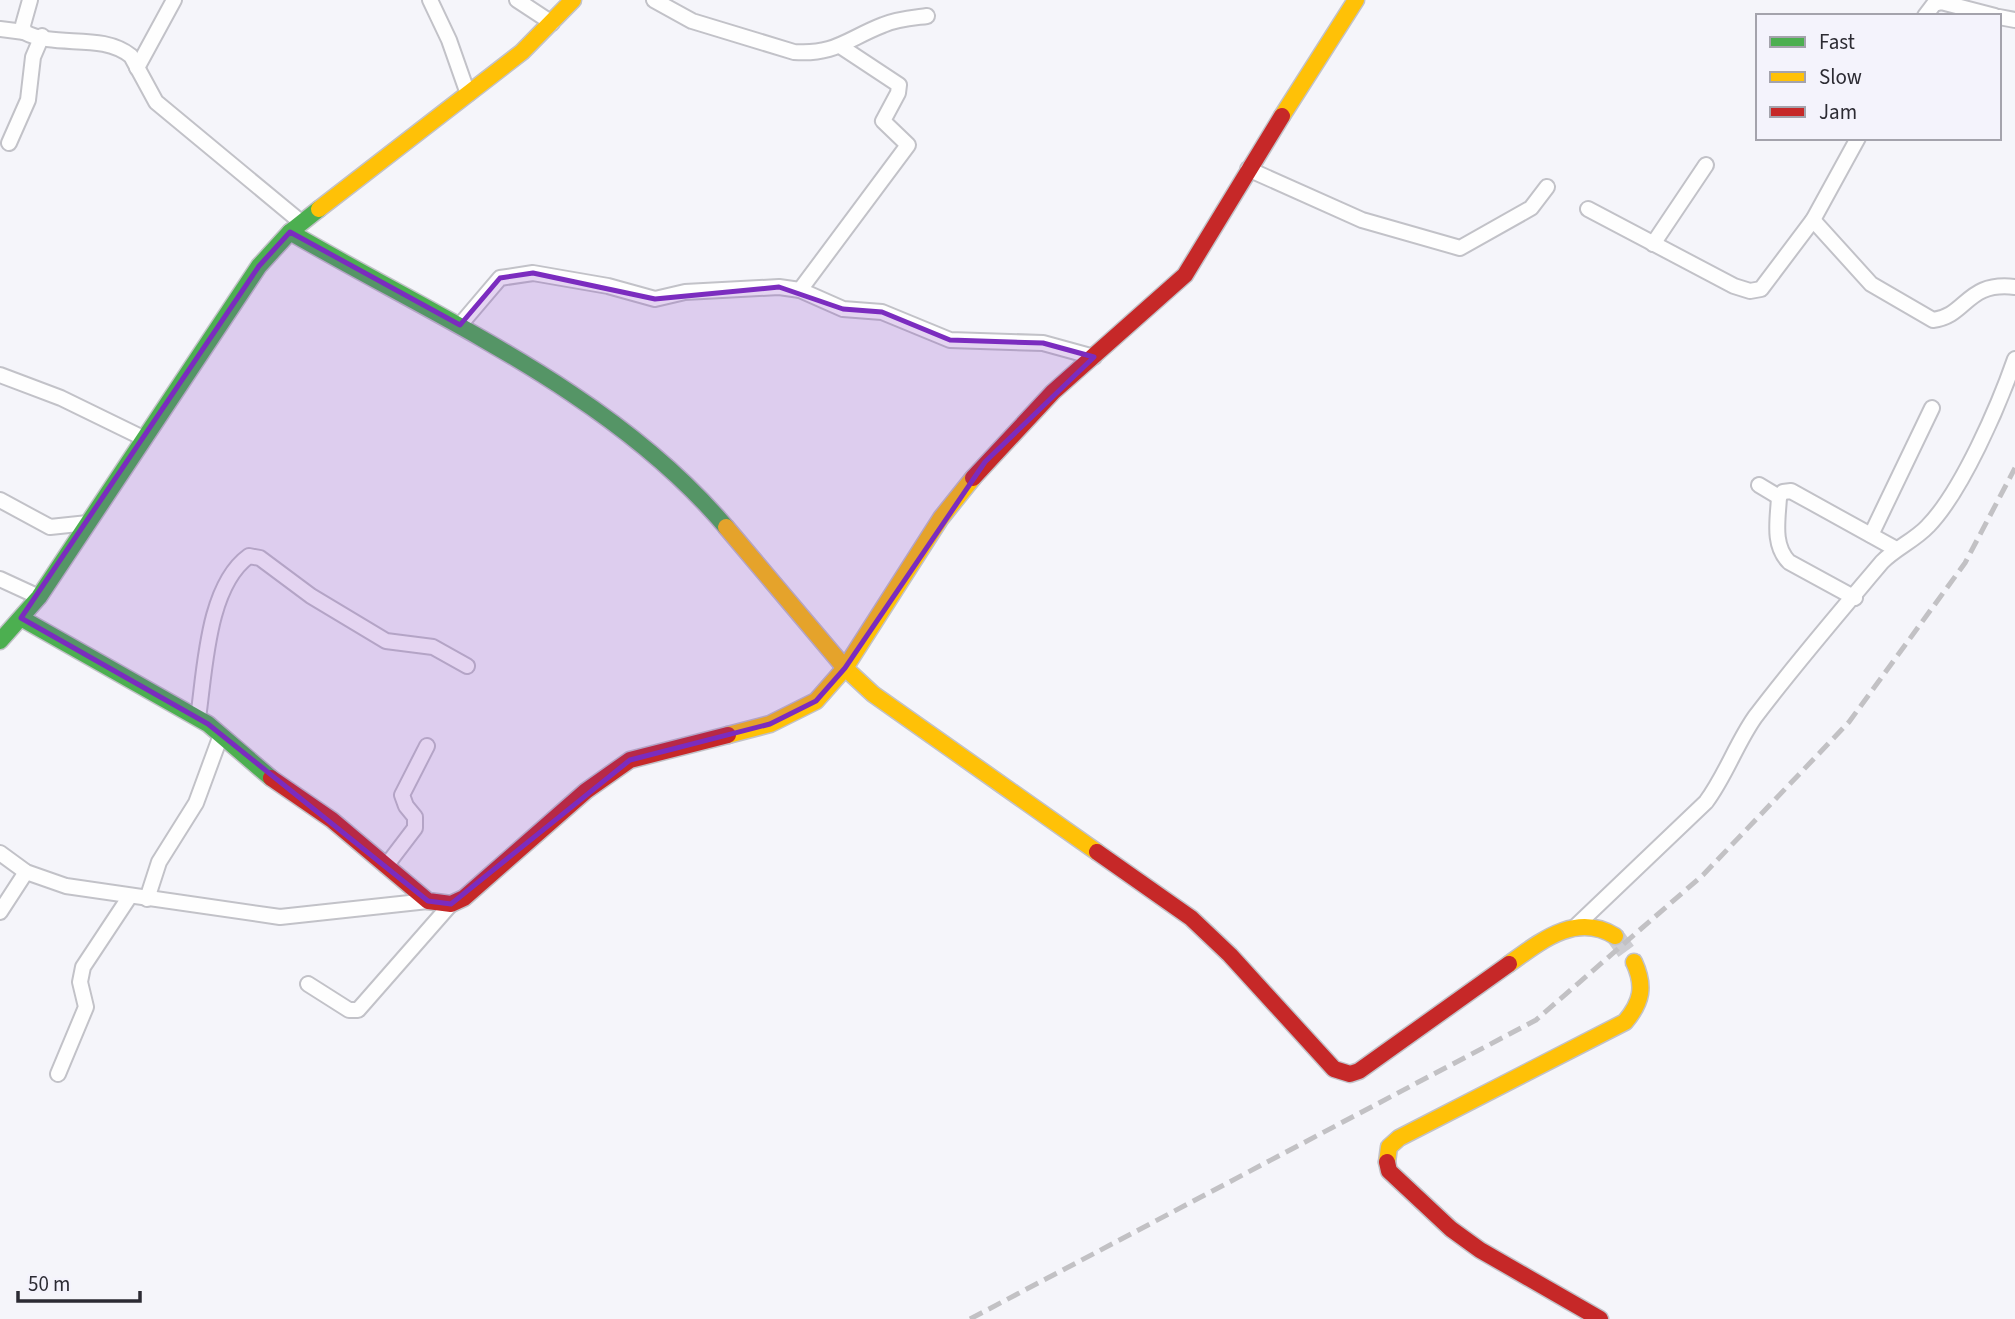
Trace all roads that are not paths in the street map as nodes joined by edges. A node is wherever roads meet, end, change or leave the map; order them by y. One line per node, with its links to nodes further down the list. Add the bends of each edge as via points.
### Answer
1 (30, 0): 13 (street)
2 (174, 0): 16 (street)
3 (429, 0): 17 (street)
4 (517, 0): 11 (street)
5 (573, 0): 11 (street)
6 (654, 0): 15 (street, via 692,21 794,51 821,53)
7 (1356, 0): 21 (street)
8 (1926, 14): 9 (street, via 1934,4 1950,2)
9 (1990, 14)
10 (927, 16): 15 (street, via 886,23)
11 (552, 23): 17 (street)
12 (0, 29): 13 (street)
13 (24, 32): 14 (street)
14 (42, 36): 16 (street, via 117,47 131,56); 19 (street, via 33,57 28,100)
15 (840, 46): 28 (street, via 899,85 883,121 908,145)
16 (137, 68): 25 (street, via 156,102)
17 (468, 94): 25 (street)
18 (1857, 140): 24 (street)
19 (9, 144)
20 (1706, 165): 26 (street)
21 (1248, 169): 22 (street, via 1362,220 1456,248 1464,248 1531,208); 30 (street, via 1208,246 1185,275)
22 (1547, 187)
23 (1588, 209): 26 (street)
24 (1813, 220): 26 (street, via 1768,282 1750,291); 27 (street, via 1871,285 1933,320 1941,319 1977,291)
25 (296, 227): 29 (street, via 376,282); 34 (street, via 259,266)
26 (1653, 244)
27 (2015, 287)
28 (800, 290): 29 (street, via 685,292 655,299 608,286 520,273 493,284); 30 (street, via 843,309 882,312 950,340 1043,343)
29 (460, 325): 47 (street, via 506,350 617,427 689,485)
30 (1094, 356): 47 (street, via 1030,415 968,483)
31 (2015, 359): 40 (street, via 1940,512)
32 (0, 375): 34 (street, via 61,398)
33 (1932, 408): 39 (street)
34 (143, 438): 38 (street)
35 (1759, 485): 36 (street)
36 (1779, 497): 39 (street, via 1791,491); 43 (street, via 1777,537 1782,555)
37 (0, 500): 38 (street, via 50,527)
38 (88, 523): 42 (street)
39 (1871, 535): 40 (street)
40 (1896, 549): 43 (street)
41 (0, 579): 42 (street)
42 (39, 597): 44 (street)
43 (1854, 598): 59 (street, via 1754,719 1706,802)
44 (21, 618): 45 (street); 48 (street)
45 (0, 641)
46 (467, 666): 48 (street, via 433,647 386,641 318,601 260,558 249,556 227,580 215,615)
47 (845, 668): 57 (street, via 816,701 770,724 630,760); 59 (street, via 873,694 1191,918 1341,1073 1359,1071 1519,954)
48 (198, 718): 49 (street)
49 (221, 735): 52 (street); 55 (street, via 196,803 159,862)
50 (427, 746): 52 (street, via 402,795 415,817 415,828)
51 (0, 853): 53 (street)
52 (386, 866): 56 (street)
53 (26, 872): 54 (street, via 66,886); 58 (street)
54 (130, 896): 55 (street); 63 (street, via 83,967 80,982 86,1007)
55 (148, 899): 56 (street, via 280,917)
56 (428, 901): 57 (street)
57 (451, 904): 62 (street, via 358,1010 349,1010)
58 (0, 912)
59 (1576, 926): 60 (street, via 1594,926)
60 (1615, 936)
61 (1634, 962): 64 (street, via 1643,989 1641,1003 1625,1022 1399,1138 1386,1156 1389,1171 1451,1230)
62 (308, 984)
63 (58, 1074)
64 (1600, 1319)

